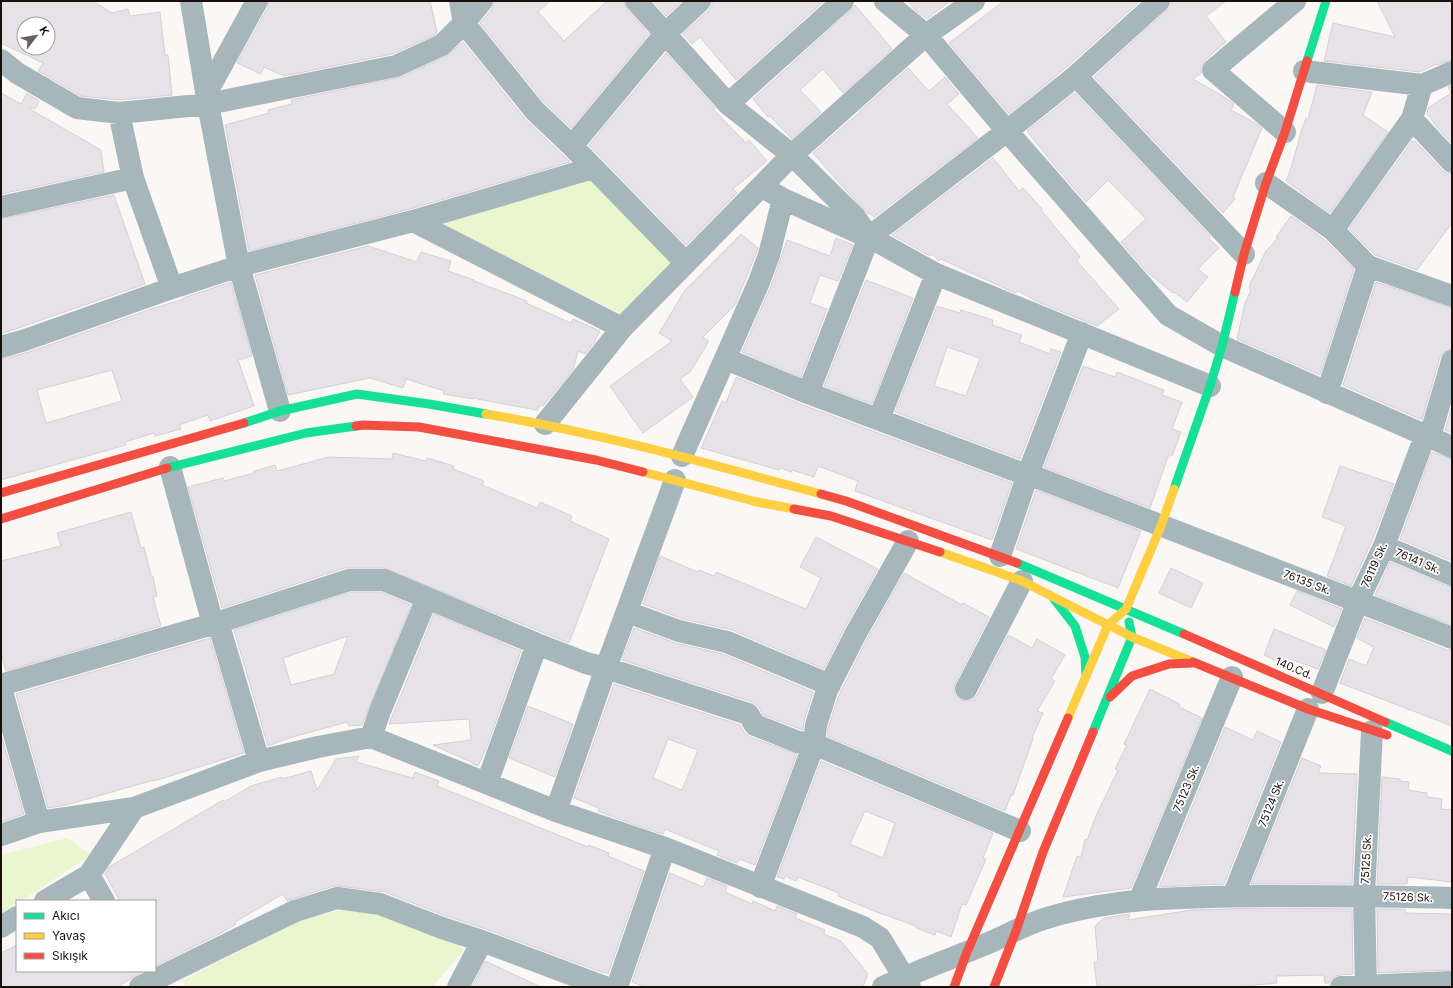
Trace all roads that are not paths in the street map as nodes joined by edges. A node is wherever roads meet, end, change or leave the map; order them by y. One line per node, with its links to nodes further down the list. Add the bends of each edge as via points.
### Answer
1 (191, 1): 21 (street)
2 (257, 1): 21 (street)
3 (460, 1): 13 (street)
4 (482, 1): 13 (street)
5 (636, 1): 14 (street)
6 (700, 1): 14 (street)
7 (843, 1): 22 (street)
8 (885, 1): 15 (street)
9 (974, 1): 15 (street)
10 (1160, 1): 19 (street)
11 (1295, 1): 26 (street, via 1213,70)
12 (1326, 1): 17 (main road)
13 (464, 23): 21 (street, via 442,45 396,66); 27 (street, via 535,111)
14 (665, 34): 22 (street); 27 (street)
15 (926, 36): 25 (street); 28 (street)
16 (1, 60): 23 (street, via 17,73 77,108)
17 (1304, 71): 20 (street); 26 (main road)
18 (1452, 72): 20 (street)
19 (1076, 76): 25 (street); 39 (street)
20 (1422, 85): 24 (street)
21 (208, 98): 23 (street); 41 (street)
22 (728, 104): 28 (street)
23 (119, 113): 31 (street)
24 (1412, 119): 29 (street); 37 (street)
25 (1007, 131): 38 (street); 48 (street, via 1168,315)
26 (1284, 132): 32 (main road)
27 (572, 146): 30 (street)
28 (792, 155): 33 (street); 38 (street, via 855,217)
29 (1452, 162)
30 (593, 168): 36 (street); 40 (street)
31 (133, 178): 35 (street); 44 (street)
32 (1266, 183): 37 (street); 39 (main road)
33 (761, 187): 34 (street); 40 (street)
34 (783, 199): 38 (street); 50 (street, via 769,255)
35 (1, 206)
36 (413, 221): 41 (street); 46 (street)
37 (1334, 230): 42 (street)
38 (870, 238): 43 (street); 53 (street)
39 (1244, 254): 48 (main road)
40 (686, 263): 46 (street)
41 (239, 266): 44 (street); 55 (street)
42 (1368, 266): 45 (street); 54 (street)
43 (936, 274): 47 (street); 56 (street)
44 (172, 288): 49 (street)
45 (1452, 296)
46 (622, 328): 57 (street)
47 (1082, 333): 52 (street); 62 (street)
48 (1222, 346): 52 (main road); 54 (street)
49 (1, 347)
50 (726, 359): 53 (street, 76135 Sk.); 60 (street)
51 (1452, 361): 58 (street, 76119 Sk., via 1433,426)
52 (1210, 386): 66 (main road)
53 (808, 393): 56 (street, 76135 Sk.)
54 (1327, 393): 58 (street)
55 (280, 411): 57 (main road, 140.Cd., via 357,394); 64 (main road, 140.Cd.)
56 (879, 419): 62 (street, 76135 Sk.)
57 (545, 424): 60 (main road, 140.Cd.)
58 (1425, 436): 59 (street); 68 (street, 76119 Sk.)
59 (1452, 447)
60 (682, 456): 69 (main road, 140.Cd., via 846,501)
61 (170, 467): 63 (main road, 140.Cd., via 306,433 363,425 419,427 596,460); 65 (main road, 140.Cd.); 77 (street)
62 (1028, 474): 66 (street, 76135 Sk.); 69 (street)
63 (675, 480): 67 (main road, 140.Cd., via 757,502 831,516); 76 (street)
64 (1, 493)
65 (1, 519)
66 (1161, 526): 74 (street, 76135 Sk.); 75 (main road)
67 (908, 541): 71 (main road, 140.Cd.); 86 (street)
68 (1384, 546): 70 (street, 76141 Sk.); 74 (street, 76119 Sk.)
69 (1000, 556): 75 (main road, 140.Cd.)
70 (1452, 576)
71 (1022, 581): 72 (main road, 140.Cd.); 88 (street)
72 (1051, 595): 78 (main road, 140.Cd.); 84 (main road, via 1075,626 1085,657)
73 (427, 598): 77 (street, via 384,580 349,580); 81 (street); 92 (street)
74 (1358, 602): 80 (street, 76135 Sk.); 89 (street, 76119 Sk.)
75 (1126, 609): 78 (main road); 79 (main road); 89 (main road, 140.Cd.)
76 (627, 612): 83 (street); 86 (street, via 680,630 727,642)
77 (215, 623): 87 (street); 95 (street)
78 (1108, 625): 79 (main road, 140.Cd.); 84 (main road)
79 (1132, 637): 82 (main road, 140.Cd.); 90 (main road)
80 (1452, 638)
81 (537, 644): 83 (street); 96 (street)
82 (1198, 663): 85 (main road, 140.Cd.); 90 (main road, via 1169,664 1132,676)
83 (606, 668): 93 (street, via 748,714 755,725 798,742); 98 (street)
84 (1086, 676): 100 (main road)
85 (1232, 677): 89 (main road, 140.Cd.); 108 (street, 75123 Sk.)
86 (830, 685): 93 (street, via 816,724)
87 (1, 686): 99 (street)
88 (966, 689)
89 (1315, 701): 91 (main road, 140.Cd.); 94 (main road, 140.Cd.); 106 (street, 75124 Sk.)
90 (1105, 702): 113 (main road, via 1043,852)
91 (1372, 731): 94 (main road, 140.Cd.); 105 (street, 75125 Sk.)
92 (371, 737): 95 (street); 96 (street)
93 (814, 744): 100 (street); 104 (street)
94 (1452, 752)
95 (259, 761): 97 (street)
96 (487, 783): 98 (street)
97 (134, 808): 99 (street); 103 (street)
98 (556, 811): 102 (street)
99 (39, 822): 101 (street)
100 (1020, 831): 115 (main road)
101 (1, 835)
102 (665, 848): 104 (street); 122 (street)
103 (89, 875): 109 (street); 110 (street)
104 (760, 887): 117 (street, via 863,927 880,938)
105 (1364, 895): 106 (street, 75126 Sk.); 107 (street, 75126 Sk.); 119 (street, 75125 Sk.)
106 (1233, 896): 108 (street, 75126 Sk.)
107 (1452, 898)
108 (1140, 899): 113 (street, 75126 Sk., via 1046,918)
109 (47, 900)
110 (103, 900)
111 (16, 918): 112 (street)
112 (1, 927)
113 (1016, 931): 115 (street, 75126 Sk.); 125 (main road)
114 (482, 941): 116 (street, via 380,904 337,898 295,911); 120 (street); 121 (street)
115 (967, 952): 117 (street, 75126 Sk.); 124 (main road)
116 (147, 982)
117 (907, 982): 123 (street, 75126 Sk.)
118 (1452, 982): 119 (street)
119 (1366, 986): 126 (street)
120 (458, 987)
121 (605, 987)
122 (617, 987)
123 (883, 987)
124 (954, 987)
125 (994, 987)
126 (1341, 987)

